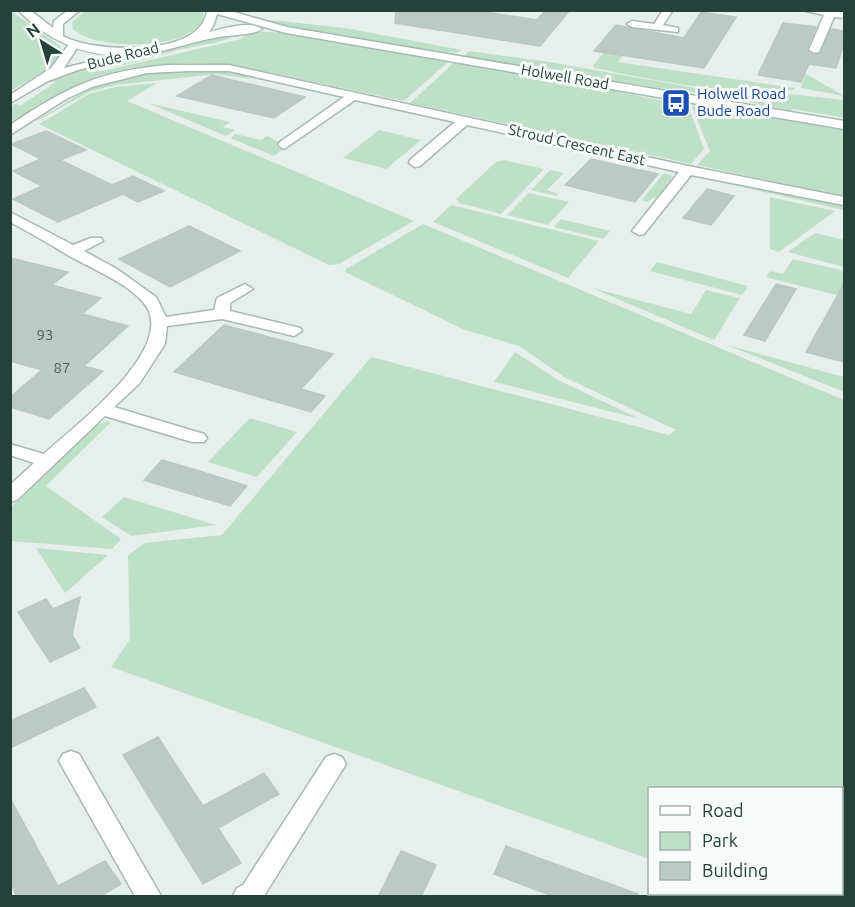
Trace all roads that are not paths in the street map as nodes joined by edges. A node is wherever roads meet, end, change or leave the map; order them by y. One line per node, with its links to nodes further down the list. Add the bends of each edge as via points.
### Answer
1 (23, 10): 12 (street)
2 (75, 10): 12 (street, via 58,23)
3 (213, 10): 10 (street, Holwell Road); 13 (street, via 212,21 204,31)
4 (668, 10): 9 (street)
5 (807, 10): 6 (street)
6 (830, 14): 7 (street); 16 (street, via 809,49)
7 (844, 15)
8 (632, 24): 9 (street)
9 (657, 27): 11 (street)
10 (286, 30): 13 (street, Holwell Road, via 236,30); 21 (street, Holwell Road)
11 (674, 30)
12 (58, 35): 14 (street)
13 (183, 41): 15 (street)
14 (74, 45): 15 (street, via 106,52); 17 (street, Bude Road)
15 (167, 45): 17 (street, Bude Road)
16 (830, 52)
17 (44, 79): 19 (street, Bude Road)
18 (354, 95): 20 (street, Stroud Crescent East); 22 (street, Stroud Crescent East, via 229,68 142,70 99,80 68,93); 23 (street)
19 (10, 100)
20 (465, 120): 24 (street); 25 (street, Stroud Crescent East)
21 (844, 125)
22 (10, 131)
23 (284, 145)
24 (416, 163)
25 (688, 170): 26 (street, Stroud Crescent East); 28 (street)
26 (844, 201)
27 (10, 216): 30 (street)
28 (639, 231)
29 (96, 241): 30 (street)
30 (71, 251): 33 (street, via 112,272 151,300)
31 (245, 289): 32 (street, via 222,301)
32 (222, 314): 33 (street); 34 (street)
33 (160, 322): 35 (street, via 157,344 133,380)
34 (294, 331)
35 (102, 409): 36 (street); 38 (street)
36 (198, 438)
37 (10, 449): 38 (street)
38 (48, 461): 39 (street)
39 (10, 496)
40 (71, 761): 42 (street)
41 (334, 764): 43 (street)
42 (148, 897)
43 (246, 897)

